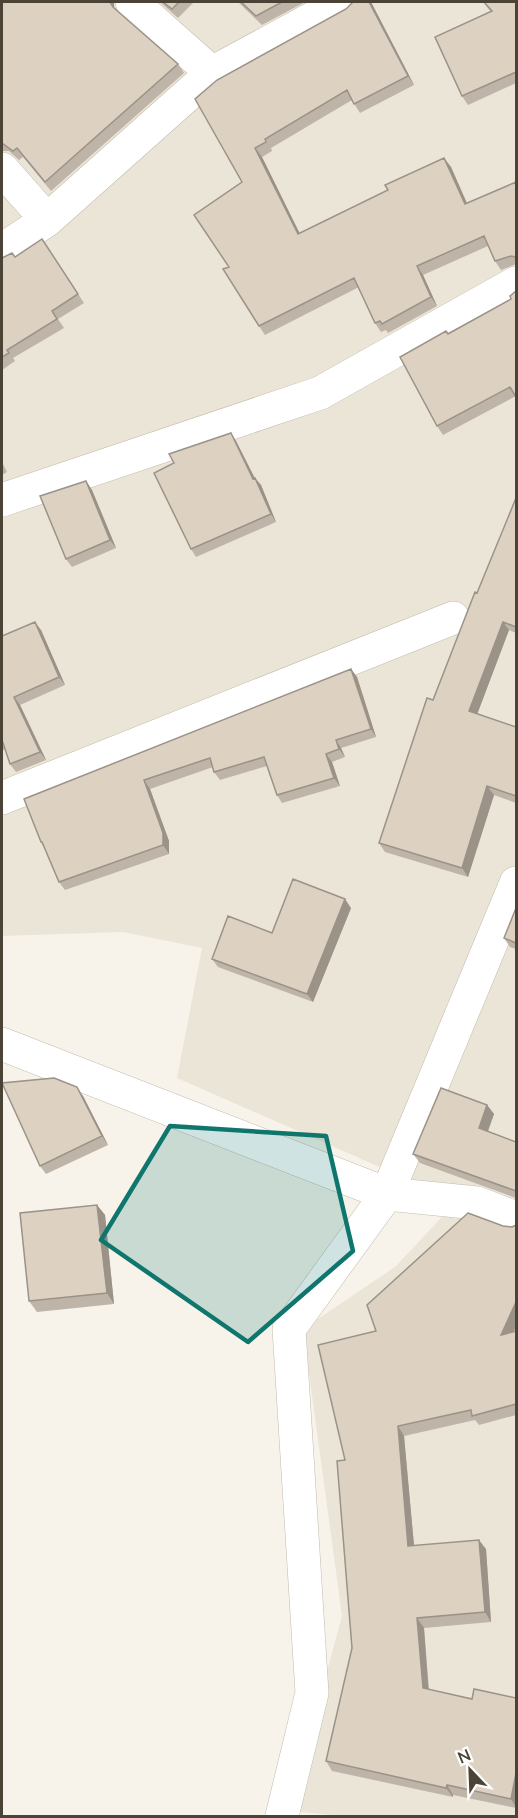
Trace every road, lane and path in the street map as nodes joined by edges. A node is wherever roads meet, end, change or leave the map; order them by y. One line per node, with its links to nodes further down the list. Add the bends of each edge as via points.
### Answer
1 (132, 2): 3 (street)
2 (343, 2): 3 (street)
3 (212, 73): 5 (street)
4 (2, 169): 5 (street)
5 (47, 220): 6 (street)
6 (2, 250)
7 (516, 284): 8 (street, via 320,393)
8 (2, 500)
9 (453, 618): 10 (street)
10 (2, 798)
11 (516, 883): 13 (street)
12 (2, 1044): 13 (street)
13 (387, 1194): 14 (street, via 477,1203); 15 (street, via 289,1329 312,1693)
14 (516, 1218)
15 (282, 1816)

